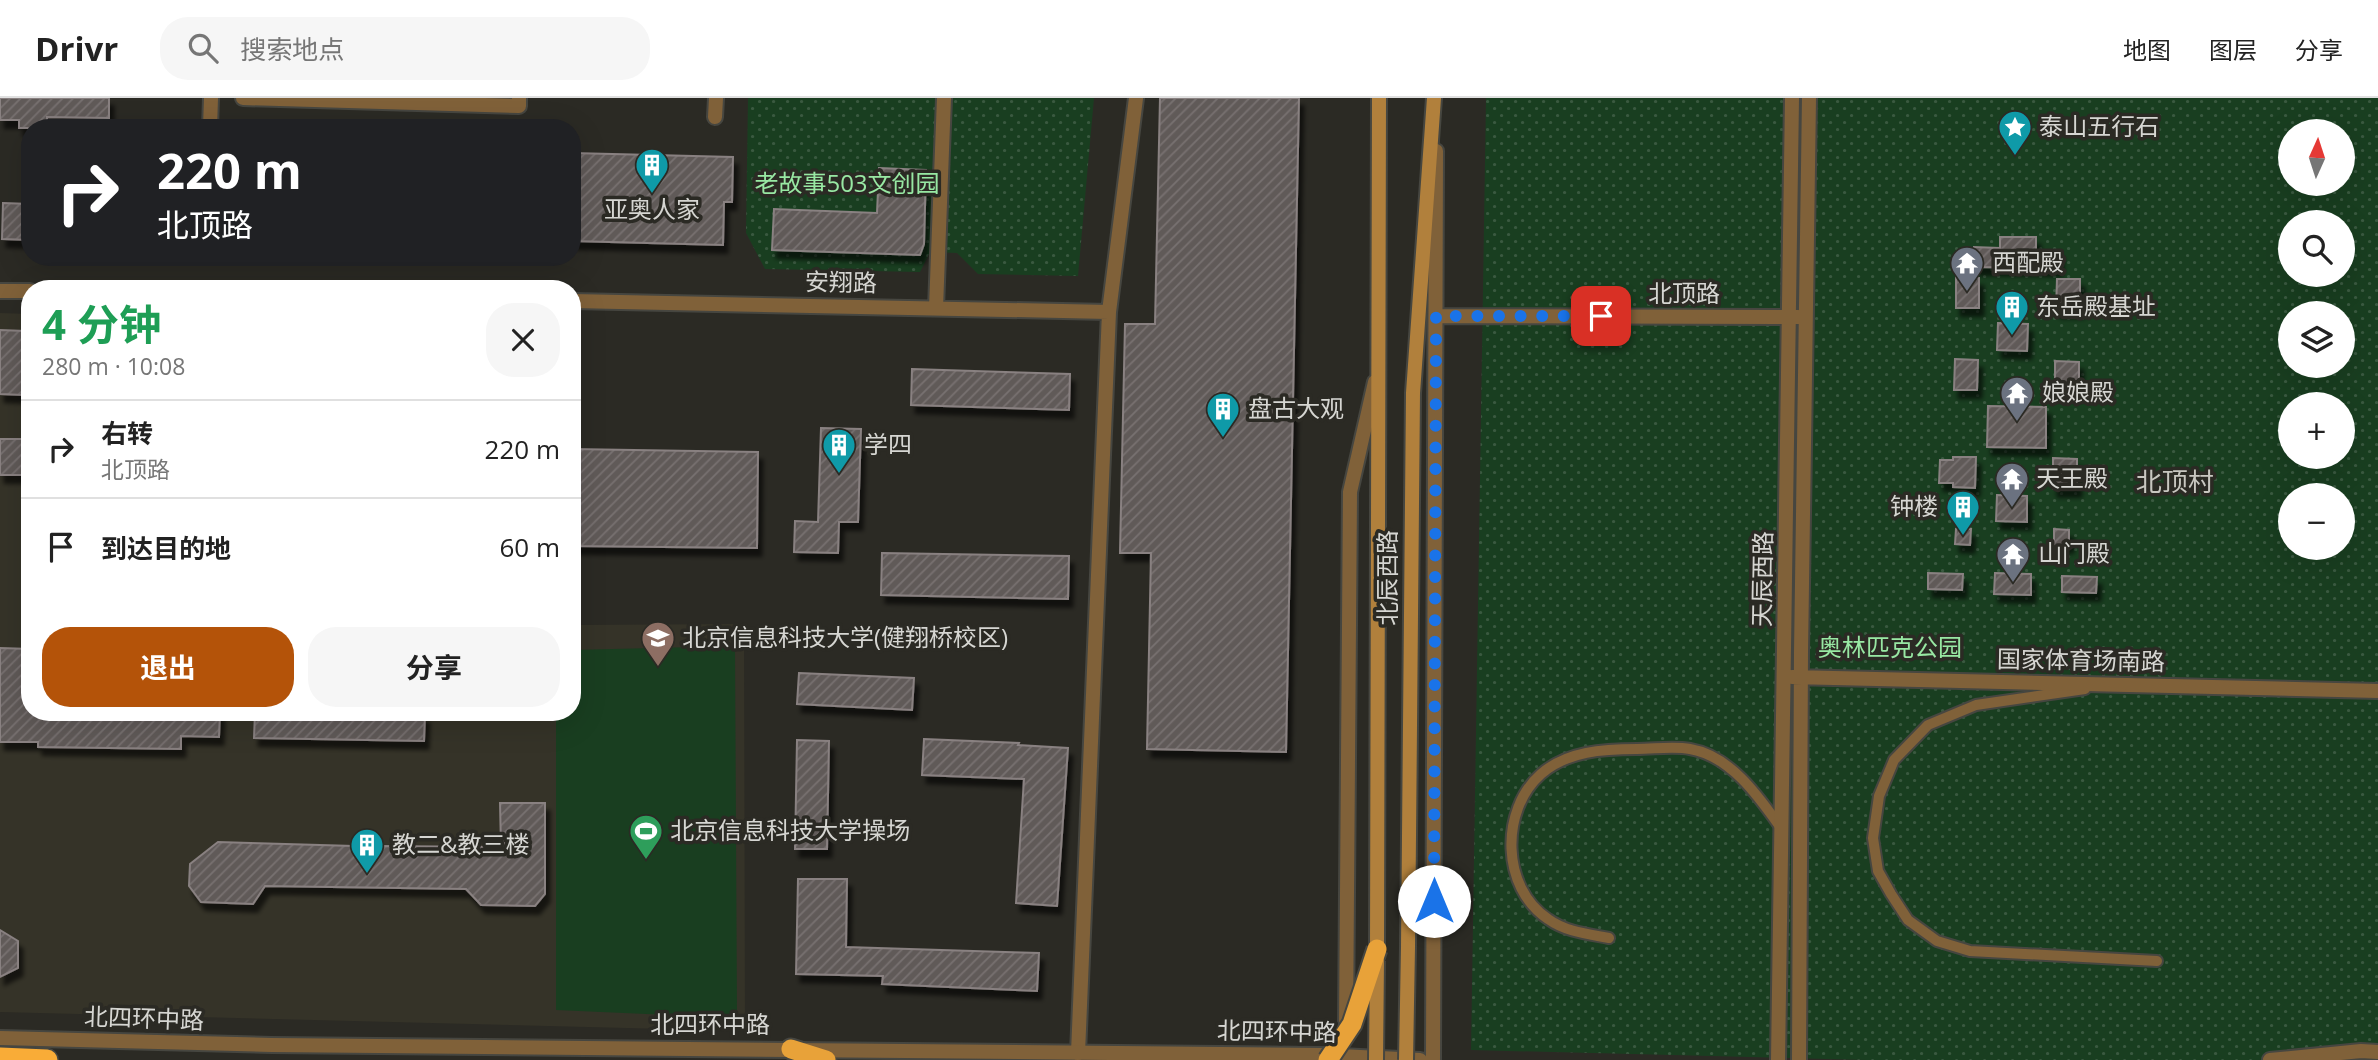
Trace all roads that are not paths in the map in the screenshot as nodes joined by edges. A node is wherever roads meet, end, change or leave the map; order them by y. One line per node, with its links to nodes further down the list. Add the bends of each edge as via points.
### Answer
1 (211, 98): 12 (street)
2 (243, 98): 3 (street, via 519,106)
3 (519, 98)
4 (716, 98): 11 (street)
5 (944, 98): 16 (street)
6 (1136, 98): 17 (street)
7 (1379, 98): 21 (main road, 北辰西路)
8 (1435, 98): 18 (street, 北辰西路); 39 (main road, 北辰西路, bridge, via 1413,393)
9 (1792, 98): 19 (street, 天辰西路)
10 (1809, 98): 20 (street, 天辰西路)
11 (715, 117)
12 (210, 119)
13 (0, 291): 14 (street)
14 (21, 291)
15 (581, 300): 16 (street, 安翔路)
16 (936, 308): 17 (street, 安翔路)
17 (1109, 312): 33 (street)
18 (1436, 316): 19 (street, 北顶路); 41 (street, 北辰西路)
19 (1789, 317): 20 (street, 北顶路); 22 (street, 天辰西路)
20 (1806, 317): 23 (street, 天辰西路)
21 (1378, 367): 28 (main road, 北辰西路); 35 (street, 北辰西路, via 1350,492)
22 (1784, 677): 23 (street, 国家体育场南路); 26 (street, 天辰西路)
23 (1801, 677): 24 (street, 国家体育场南路); 43 (street, 天辰西路)
24 (2115, 684): 25 (street, 国家体育场南路); 29 (lane, via 1976,705 1928,725 1894,760 1879,796 1873,838 1878,871 1909,920 1937,941 1970,951)
25 (2378, 691)
26 (1781, 828): 27 (lane, via 1732,770 1710,755 1690,749 1592,750 1542,773 1524,792 1515,815 1511,842 1514,871 1529,899 1547,919 1573,931); 42 (street, 天辰西路)
27 (1609, 938)
28 (1377, 949): 35 (highway, bridge); 38 (main road, 北辰西路, bridge)
29 (2158, 961)
30 (0, 1038): 31 (street, 北四环中路)
31 (791, 1049): 33 (street, 北四环中路); 37 (highway)
32 (2378, 1052): 44 (street)
33 (1078, 1053): 35 (street, 北四环中路)
34 (0, 1058): 36 (highway)
35 (1337, 1058): 40 (street, 北四环中路)
36 (47, 1060)
37 (826, 1060)
38 (1376, 1060)
39 (1406, 1060)
40 (1420, 1060)
41 (1433, 1060)
42 (1778, 1060)
43 (1799, 1060)
44 (2270, 1060)

